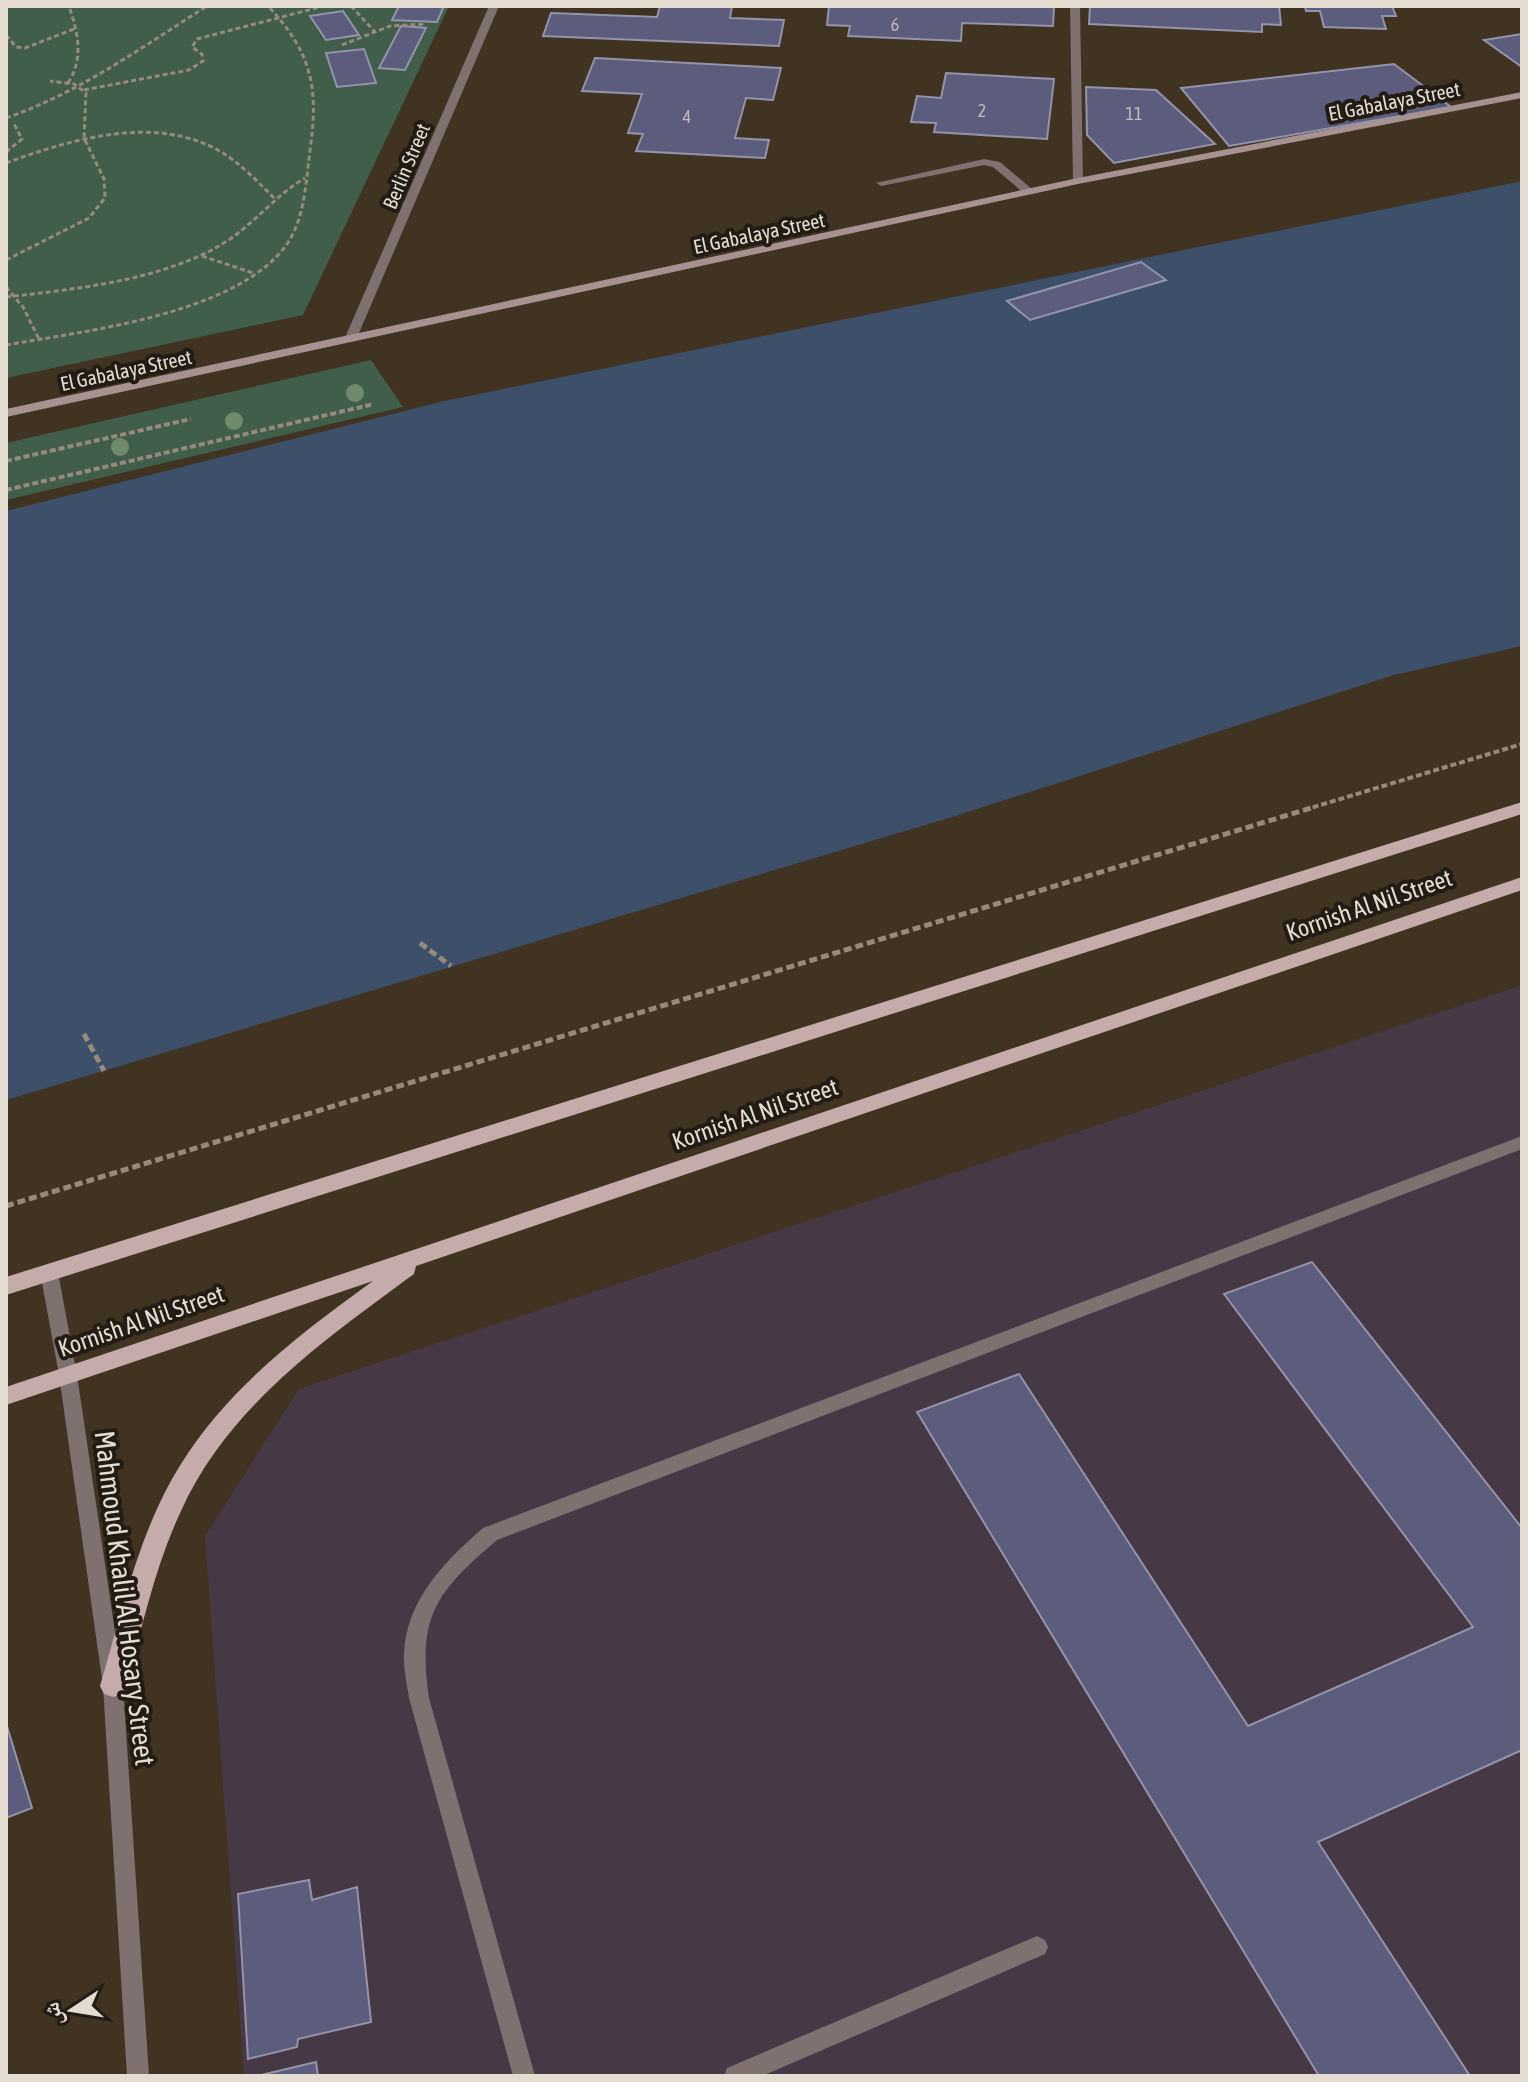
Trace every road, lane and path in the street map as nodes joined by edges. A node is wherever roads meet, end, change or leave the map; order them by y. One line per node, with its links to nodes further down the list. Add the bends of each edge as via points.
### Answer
1 (69, 6): 10 (path)
2 (207, 6): 16 (path)
3 (268, 6): 8 (path)
4 (324, 6): 8 (path)
5 (351, 6): 11 (path)
6 (494, 6): 36 (street, Berlin Street)
7 (1075, 6): 25 (street)
8 (280, 18): 17 (path, via 197,39 192,47 203,61 189,70); 24 (path, via 311,66 314,130)
9 (426, 24): 11 (path)
10 (74, 29): 12 (path, via 25,48 16,47); 15 (path, via 80,59)
11 (375, 32): 13 (path)
12 (6, 35)
13 (342, 45)
14 (50, 81): 15 (path)
15 (68, 83): 16 (path)
16 (79, 86): 17 (path); 19 (path)
17 (84, 90): 21 (path)
18 (1522, 95): 25 (street, El Gabalaya Street)
19 (6, 118)
20 (13, 122): 22 (path, via 22,139)
21 (84, 137): 23 (path); 28 (path, via 159,135 195,140 222,152); 30 (path, via 105,184 103,205 79,224)
22 (6, 152)
23 (6, 163)
24 (306, 177): 28 (path); 31 (path, via 287,244)
25 (1078, 181): 27 (street, El Gabalaya Street)
26 (881, 183): 27 (street, via 984,162 996,164)
27 (1029, 192): 36 (street, El Gabalaya Street)
28 (274, 198): 29 (path, via 240,232)
29 (201, 255): 31 (path); 33 (path, via 135,274)
30 (6, 260)
31 (254, 273): 35 (path, via 186,307)
32 (6, 287): 33 (path)
33 (15, 296): 34 (path); 35 (path)
34 (6, 297)
35 (39, 339): 37 (path)
36 (350, 340): 39 (street, El Gabalaya Street)
37 (6, 345)
38 (374, 404): 42 (path)
39 (6, 413)
40 (191, 419): 41 (path)
41 (6, 461)
42 (6, 490)
43 (1522, 744): 51 (path)
44 (1522, 808): 53 (main road, Kornish Al Nil Street)
45 (1521, 884): 52 (main road, Kornish Al Nil Street)
46 (420, 943): 47 (path)
47 (451, 966)
48 (84, 1034): 49 (path)
49 (104, 1071)
50 (1522, 1142): 60 (street, via 490,1534 452,1566 425,1606 414,1651 419,1698)
51 (6, 1206)
52 (423, 1256): 55 (main road, Kornish Al Nil Street); 57 (main road, via 311,1337 254,1387 205,1445 169,1510)
53 (49, 1272): 54 (main road, Kornish Al Nil Street); 55 (street, Mahmoud Khalil Al Hosary Street)
54 (6, 1286)
55 (68, 1375): 56 (main road, Kornish Al Nil Street); 57 (street, Mahmoud Khalil Al Hosary Street)
56 (6, 1396)
57 (113, 1686): 59 (street, Mahmoud Khalil Al Hosary Street)
58 (1037, 1947): 61 (street)
59 (138, 2076)
60 (524, 2076)
61 (735, 2076)

